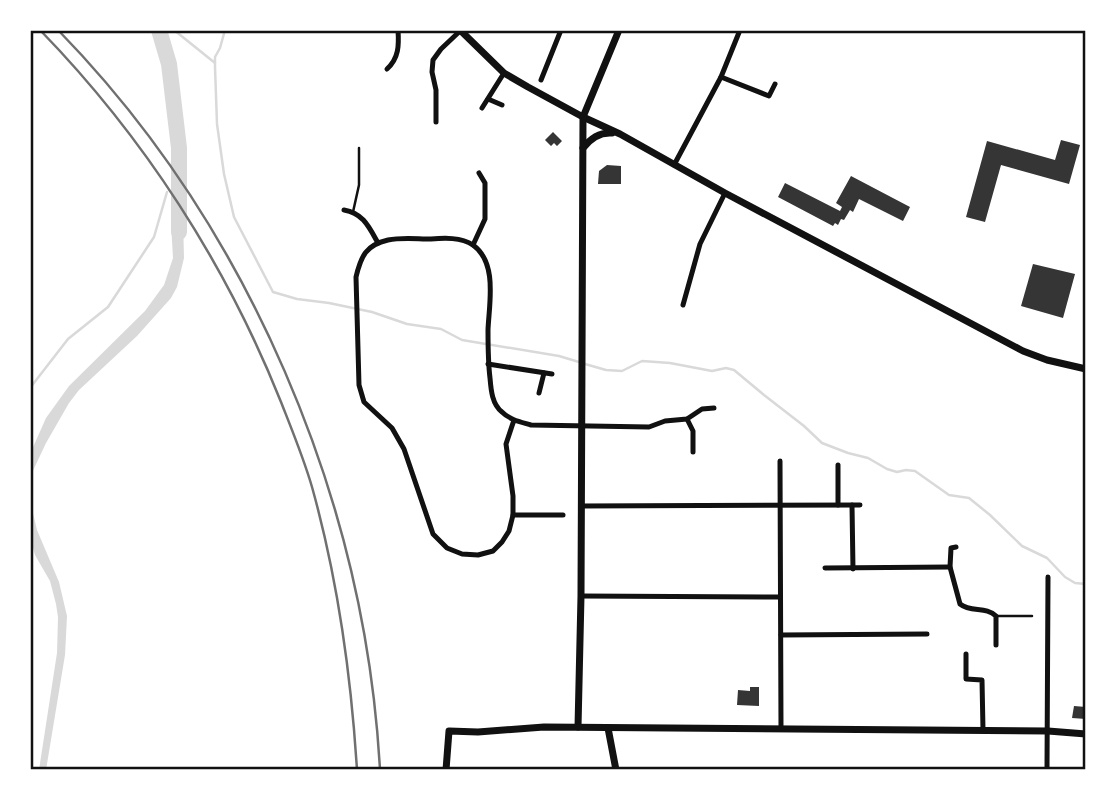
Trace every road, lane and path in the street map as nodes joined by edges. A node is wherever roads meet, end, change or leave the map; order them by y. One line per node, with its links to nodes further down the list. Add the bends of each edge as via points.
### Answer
1 (398, 30): 6 (street, via 395,62)
2 (460, 30): 7 (main road); 15 (street, via 433,60)
3 (561, 30): 9 (street)
4 (619, 30): 14 (main road)
5 (740, 30): 8 (street)
6 (387, 69)
7 (504, 73): 11 (street); 14 (main road)
8 (721, 77): 10 (street, via 769,96); 19 (street)
9 (541, 80)
10 (775, 83)
11 (488, 99): 12 (street); 13 (street)
12 (502, 105)
13 (482, 108)
14 (583, 117): 16 (main road); 18 (main road)
15 (436, 122)
16 (620, 134): 18 (main road, via 606,132); 19 (main road)
17 (359, 148): 25 (lane)
18 (583, 148): 37 (main road)
19 (674, 165): 23 (main road)
20 (479, 173): 22 (street)
21 (495, 180): 22 (street)
22 (485, 183): 27 (street, via 485,219)
23 (725, 193): 28 (street, via 700,244); 30 (main road, via 1023,351)
24 (344, 210): 25 (street)
25 (354, 212): 26 (street)
26 (378, 243): 27 (street, via 441,238); 46 (street, via 359,262 356,277 363,402 392,428 404,449 433,534 447,548 462,554 492,551 509,531)
27 (473, 245): 29 (street, via 488,269)
28 (683, 305)
29 (488, 360): 31 (street); 36 (street, via 491,395 500,411)
30 (1086, 369)
31 (544, 373): 32 (street); 33 (street)
32 (552, 374)
33 (539, 393)
34 (715, 408): 35 (street, via 702,409)
35 (687, 419): 37 (street, via 649,427); 38 (street, via 693,431)
36 (514, 420): 37 (street, via 531,425); 46 (street, via 506,444)
37 (581, 425): 45 (main road)
38 (693, 453)
39 (780, 461): 41 (street)
40 (838, 465): 42 (street)
41 (780, 504): 42 (street); 45 (street); 54 (street)
42 (838, 505): 43 (street)
43 (852, 505): 44 (street); 51 (street)
44 (860, 505)
45 (581, 506): 53 (main road)
46 (513, 515): 47 (street)
47 (562, 515)
48 (956, 547): 49 (street, via 951,548)
49 (950, 567): 51 (street); 55 (street, via 962,606)
50 (825, 568): 51 (street)
51 (853, 569)
52 (1048, 577): 65 (street)
53 (581, 596): 54 (street); 61 (main road)
54 (780, 597): 58 (street)
55 (996, 616): 56 (lane); 59 (street)
56 (1032, 616)
57 (927, 634): 58 (street)
58 (780, 635): 63 (street)
59 (996, 645)
60 (966, 654): 64 (street, via 966,679 982,680)
61 (578, 727): 62 (main road); 67 (main road, via 449,731)
62 (608, 728): 63 (main road); 68 (main road)
63 (781, 729): 64 (main road)
64 (983, 730): 65 (main road)
65 (1048, 731): 66 (main road); 69 (street)
66 (1086, 734)
67 (446, 770)
68 (616, 770)
69 (1047, 770)

